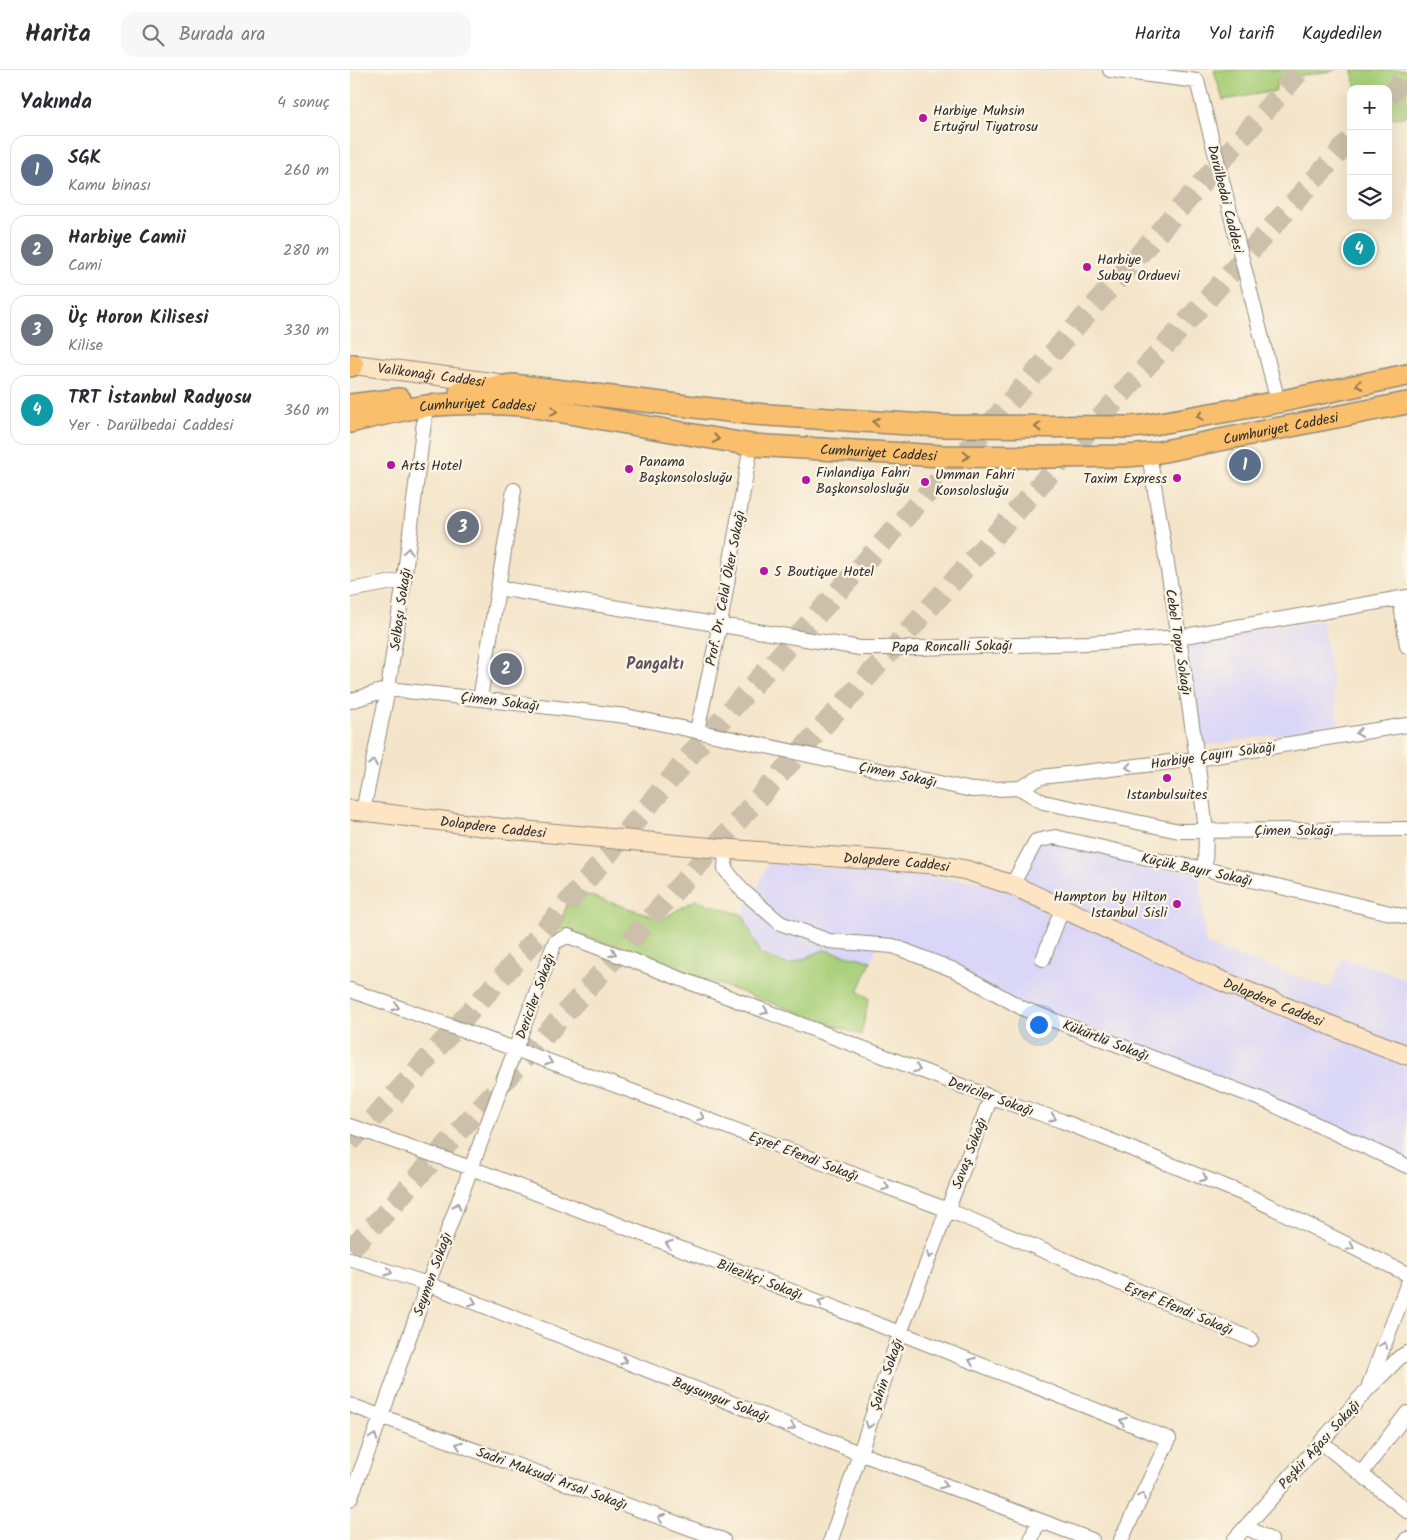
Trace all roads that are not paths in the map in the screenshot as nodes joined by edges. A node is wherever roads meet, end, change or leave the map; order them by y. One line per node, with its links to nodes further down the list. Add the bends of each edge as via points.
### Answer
1 (1110, 70): 5 (street, Darülbedai Caddesi, via 1197,81)
2 (351, 365): 4 (main road, Valikonağı Caddesi)
3 (1407, 375): 5 (main road, Cumhuriyet Caddesi, one-way to 5)
4 (513, 385): 5 (main road, Cumhuriyet Caddesi, one-way to 4, via 1143,426 940,426 753,414); 7 (main road, Cumhuriyet Caddesi)
5 (1278, 402): 10 (main road)
6 (1407, 403): 10 (main road, Cumhuriyet Caddesi)
7 (350, 405)
8 (426, 406): 9 (main road, Cumhuriyet Caddesi); 11 (main road, Cumhuriyet Caddesi, one-way to 11, via 477,403 523,406); 14 (street, Selbaşı Sokağı, one-way to 8)
9 (350, 422)
10 (1282, 427): 12 (main road, Cumhuriyet Caddesi)
11 (751, 445): 12 (main road, Cumhuriyet Caddesi, one-way to 12, via 941,456); 18 (street, Prof. Dr. Celal Öker Sokağı)
12 (1149, 454): 19 (street, Cebel Topu Sokağı)
13 (514, 490): 15 (street)
14 (404, 580): 16 (street); 21 (street, Selbaşı Sokağı)
15 (498, 588): 18 (street, Papa Roncalli Sokağı); 22 (street)
16 (350, 590)
17 (1404, 598): 19 (street, Papa Roncalli Sokağı); 20 (street)
18 (720, 624): 19 (street, Papa Roncalli Sokağı, via 860,648 1079,643); 25 (street, Prof. Dr. Celal Öker Sokağı)
19 (1179, 637): 26 (street, Cebel Topu Sokağı)
20 (1407, 646)
21 (388, 689): 22 (street, Çimen Sokağı); 23 (street); 28 (street, Selbaşı Sokağı, one-way to 21)
22 (480, 699): 25 (street, Çimen Sokağı, via 626,716)
23 (350, 701)
24 (1407, 725): 26 (street, Harbiye Çayırı Sokağı, one-way to 26)
25 (697, 730): 27 (street, Çimen Sokağı, via 972,790)
26 (1197, 759): 27 (street, Harbiye Çayırı Sokağı, one-way to 27, via 1041,777); 30 (street, Cebel Topu Sokağı)
27 (1020, 788): 30 (street, Çimen Sokağı, via 1043,802 1179,831)
28 (357, 811): 31 (main road, Dolapdere Caddesi, via 506,829)
29 (1407, 829): 30 (street, Çimen Sokağı)
30 (1206, 830): 32 (street, Cebel Topu Sokağı)
31 (726, 849): 33 (main road, Dolapdere Caddesi, via 933,864 966,870); 42 (street, Kükürtlü Sokağı, via 725,869 742,890 780,923 829,941 893,946 954,970 1024,1009 1262,1100)
32 (1206, 869): 33 (street, Küçük Bayır Sokağı, via 1055,837 1036,841); 35 (street, Küçük Bayır Sokağı)
33 (1012, 885): 34 (main road, Dolapdere Caddesi)
34 (1062, 909): 36 (street); 39 (main road, Dolapdere Caddesi, via 1212,977)
35 (1407, 917)
36 (1043, 959)
37 (350, 990): 38 (street, Eşref Efendi Sokağı, one-way to 38)
38 (515, 1049): 40 (street, Dericiler Sokağı, one-way to 40, via 561,939); 43 (street, Seymen Sokağı); 44 (street, Eşref Efendi Sokağı, one-way to 44)
39 (1407, 1055)
40 (990, 1097): 44 (street, Savaş Sokağı); 46 (street, Dericiler Sokağı, one-way to 46, via 1062,1121 1249,1196)
41 (350, 1126): 43 (street, Bilezikçi Sokağı)
42 (1407, 1166)
43 (471, 1168): 47 (street, Seymen Sokağı, one-way to 43); 49 (street, Bilezikçi Sokağı, one-way to 43)
44 (948, 1210): 49 (street, Şahin Sokağı, one-way to 49); 50 (street, Eşref Efendi Sokağı)
45 (350, 1259): 47 (street, Baysungur Sokağı, one-way to 47)
46 (1407, 1274)
47 (428, 1284): 55 (street, Seymen Sokağı); 57 (street, Baysungur Sokağı, one-way to 57)
48 (1407, 1285): 52 (street, one-way to 48)
49 (900, 1333): 57 (street, Şahin Sokağı, one-way to 57); 67 (street, Bilezikçi Sokağı, one-way to 49, via 1169,1439)
50 (1252, 1338)
51 (1407, 1353): 52 (street, Peşkir Ağası Sokağı)
52 (1367, 1390): 56 (street, Peşkir Ağası Sokağı)
53 (350, 1405): 55 (street, Sadri Maksudi Arsal Sokağı)
54 (1407, 1413): 58 (street)
55 (381, 1417): 59 (street, Seymen Sokağı, one-way to 55); 63 (street, Sadri Maksudi Arsal Sokağı, one-way to 55)
56 (1321, 1442): 58 (street); 62 (street, Peşkir Ağası Sokağı)
57 (859, 1453): 61 (street, Baysungur Sokağı, one-way to 61); 64 (street, Şahin Sokağı)
58 (1361, 1474): 60 (street)
59 (350, 1499)
60 (1407, 1511)
61 (1038, 1521): 65 (street); 66 (street, Baysungur Sokağı)
62 (1246, 1527): 68 (street, Peşkir Ağası Sokağı); 69 (street)
63 (723, 1540)
64 (831, 1540)
65 (1031, 1540)
66 (1092, 1540)
67 (1121, 1540)
68 (1234, 1540)
69 (1271, 1540)

